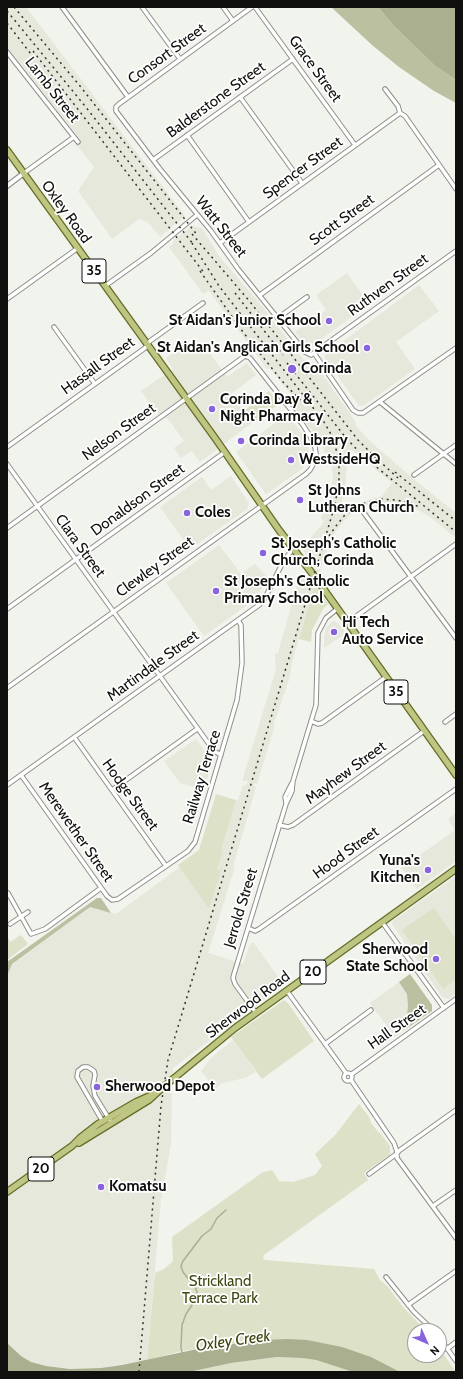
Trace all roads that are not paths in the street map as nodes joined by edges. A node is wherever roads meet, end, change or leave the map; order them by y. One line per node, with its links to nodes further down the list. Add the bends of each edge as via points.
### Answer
1 (62, 7): 11 (street)
2 (142, 7): 8 (street)
3 (223, 7): 6 (street)
4 (252, 7): 6 (street, Consort Street)
5 (255, 7): 9 (street, Grace Street)
6 (233, 21): 8 (street, Consort Street)
7 (7, 52): 16 (street, Lamb Street)
8 (180, 59): 11 (street, Consort Street)
9 (293, 59): 12 (street, Balderstone Street); 18 (street, Grace Street)
10 (385, 89): 14 (street, via 398,106)
11 (128, 97): 13 (street, Consort Street)
12 (240, 97): 15 (street, Balderstone Street); 23 (street)
13 (116, 107): 20 (street, Watt Street, via 117,114)
14 (400, 113): 18 (street, Spencer Street); 21 (street, via 405,116)
15 (187, 135): 20 (street, Balderstone Street); 27 (street)
16 (74, 137): 17 (street, Lamb Street); 22 (street)
17 (78, 142)
18 (355, 145): 23 (street, Spencer Street)
19 (7, 150): 22 (main road, Oxley Road / 35)
20 (153, 160): 26 (street, Watt Street)
21 (439, 164): 25 (street); 32 (street, Scott Street)
22 (24, 174): 24 (street); 29 (main road, Oxley Road / 35)
23 (302, 183): 27 (street, Spencer Street)
24 (7, 186)
25 (456, 189)
26 (197, 214): 28 (street, Watt Street); 31 (street)
27 (249, 222): 28 (street, Spencer Street)
28 (220, 243): 32 (street, Watt Street)
29 (78, 248): 31 (main road, Oxley Road / 35); 34 (street)
30 (456, 250): 40 (street, Ruthven Street)
31 (105, 286): 38 (main road, Oxley Road / 35)
32 (260, 295): 36 (street, Watt Street)
33 (307, 297): 36 (street)
34 (7, 299)
35 (203, 303): 38 (street, Hassall Street)
36 (278, 318): 40 (street, Watt Street, via 306,353)
37 (54, 327): 41 (street)
38 (148, 345): 41 (street, Hassall Street); 42 (main road, Oxley Road / 35)
39 (456, 348): 43 (street)
40 (314, 353): 43 (street, via 356,412 364,413)
41 (95, 384): 45 (street, Hassall Street)
42 (186, 398): 46 (main road, Oxley Road / 35); 48 (street, Nelson Street, via 241,358 250,358 308,433 316,451); 52 (street, Nelson Street)
43 (380, 402): 47 (street)
44 (456, 445): 47 (street)
45 (7, 447)
46 (225, 452): 53 (main road, Oxley Road / 35); 58 (street, Donaldson Street)
47 (443, 454): 50 (street); 51 (street)
48 (314, 463): 53 (street, Clewley Street, via 309,472)
49 (7, 464): 52 (street, Clara Street)
50 (456, 464)
51 (414, 475)
52 (37, 506): 55 (street, Nelson Street); 58 (street, Clara Street)
53 (262, 506): 57 (main road, Oxley Road / 35); 62 (street, Clewley Street)
54 (364, 513): 59 (street)
55 (7, 528)
56 (456, 544): 59 (street)
57 (293, 549): 61 (main road, Oxley Road / 35); 63 (street, Martindale Street, via 284,560 264,601)
58 (76, 560): 60 (street, Donaldson Street); 62 (street, Clara Street)
59 (411, 576): 64 (street); 65 (street)
60 (7, 609)
61 (337, 609): 64 (main road, Oxley Road / 35); 70 (street, Jerrold Street, via 326,618 318,633 316,699)
62 (113, 612): 66 (street, Clara Street); 68 (street, Clewley Street)
63 (238, 620): 66 (street, Martindale Street); 75 (street, Railway Terrace, via 241,625 242,668 236,706)
64 (347, 623): 67 (main road, Oxley Road / 35)
65 (456, 638)
66 (160, 676): 72 (street, Clara Street); 74 (street, Martindale Street)
67 (386, 677): 70 (street, via 322,723); 73 (main road, Oxley Road / 35)
68 (7, 688)
69 (456, 714): 71 (street)
70 (311, 721): 81 (street, Jerrold Street, via 286,794 286,804)
71 (445, 722)
72 (197, 729): 75 (street, Clara Street, via 214,752); 80 (street)
73 (424, 731): 77 (main road, Oxley Road / 35); 81 (street, Mayhew Street, via 293,825)
74 (74, 737): 76 (street, Martindale Street); 80 (street, Hodge Street)
75 (221, 755): 82 (street, Railway Terrace, via 194,844)
76 (21, 775): 78 (street, Martindale Street); 84 (street, Merewether Street)
77 (456, 775)
78 (7, 785)
79 (456, 789): 91 (street, Hood Street, via 259,929)
80 (112, 790): 82 (street, Hodge Street)
81 (279, 825): 91 (street, Jerrold Street)
82 (166, 866): 86 (street, Railway Terrace)
83 (456, 869): 89 (main road, Sherwood Road / 20)
84 (102, 888): 86 (street, Merewether Street, via 109,898); 88 (street, via 44,929 31,934)
85 (8, 893): 88 (street)
86 (114, 900)
87 (28, 912): 88 (street)
88 (20, 917): 90 (street)
89 (382, 922): 92 (main road, Sherwood Road / 20); 94 (street)
90 (10, 924)
91 (248, 928): 96 (street, Jerrold Street, via 233,978)
92 (287, 991): 96 (main road, Sherwood Road / 20); 97 (street)
93 (456, 1000): 94 (street, Hall Street)
94 (444, 1008): 99 (street, Hall Street)
95 (371, 1010): 97 (street)
96 (256, 1013): 102 (main road, Sherwood Road / 20, bridge, via 149,1100)
97 (325, 1044): 98 (street)
98 (346, 1073): 99 (street); 100 (street, via 345,1079)
99 (352, 1074): 100 (street)
100 (351, 1080): 103 (street, via 394,1143)
101 (456, 1110): 103 (street)
102 (107, 1122): 102 (street, via 78,1079 77,1074 81,1068 88,1067 94,1071 95,1096); 106 (main road, Sherwood Road / 20)
103 (397, 1152): 104 (street); 107 (street, via 397,1158)
104 (369, 1174)
105 (456, 1190): 107 (street)
106 (7, 1192)
107 (433, 1206): 108 (street)
108 (456, 1238)
109 (456, 1270): 111 (street)
110 (386, 1277): 111 (street)
111 (408, 1305): 112 (street)
112 (426, 1323)
113 (456, 1342): 114 (street)
114 (447, 1349): 115 (street)
115 (456, 1361)

